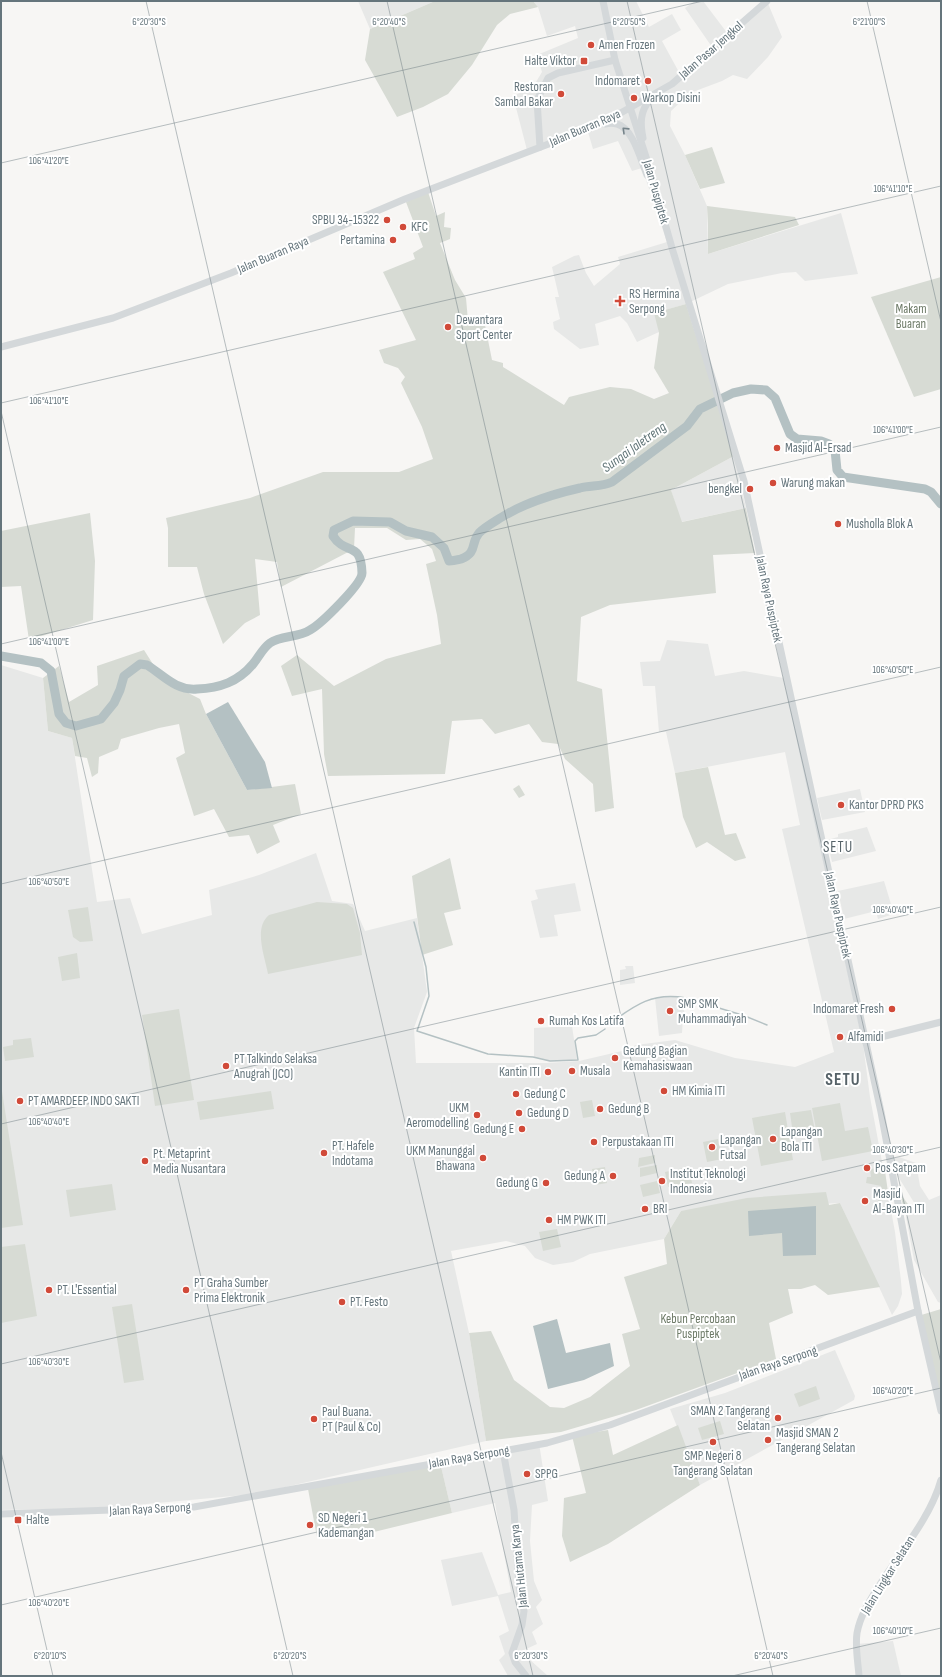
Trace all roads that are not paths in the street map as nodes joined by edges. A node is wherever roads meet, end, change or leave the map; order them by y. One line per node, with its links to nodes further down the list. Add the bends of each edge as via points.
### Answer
1 (603, 1): 3 (main road, Jalan Puspiptek)
2 (767, 1): 4 (main road, Jalan Pasar Jengkol, via 684,75)
3 (615, 60): 5 (main road, Jalan Puspiptek); 7 (main road, Jalan Buaran Raya, via 558,73 548,78 537,100)
4 (653, 96): 5 (main road, Jalan Pasar Jengkol); 10 (main road, via 644,106 640,122)
5 (630, 109): 6 (main road, Jalan Buaran Raya); 10 (main road, Jalan Puspiptek)
6 (601, 124): 8 (main road, Jalan Buaran Raya); 11 (main road, one-way to 6, via 634,141 627,130 616,123)
7 (540, 138): 8 (main road); 9 (main road, Jalan Buaran Raya)
8 (549, 144): 9 (main road, Jalan Buaran Raya)
9 (540, 147): 12 (main road, Jalan Buaran Raya, via 404,199 231,273 113,318)
10 (647, 160): 11 (main road, Jalan Puspiptek)
11 (658, 203): 13 (main road, Jalan Puspiptek)
12 (1, 347)
13 (721, 404): 15 (main road, Jalan Raya Puspiptek, via 744,481)
14 (941, 1022): 15 (main road)
15 (865, 1040): 16 (main road, Jalan Raya Puspiptek)
16 (918, 1312): 17 (main road); 18 (main road, Jalan Raya Serpong, via 604,1427 563,1440)
17 (941, 1411)
18 (503, 1451): 20 (main road, Jalan Raya Serpong, via 194,1507); 21 (main road, Jalan Hutama Karya, via 514,1510 519,1586 524,1611 512,1653)
19 (941, 1480): 22 (main road, Jalan Lingkar Selatan, via 921,1523 866,1608 857,1638)
20 (1, 1514)
21 (526, 1676)
22 (859, 1676)

